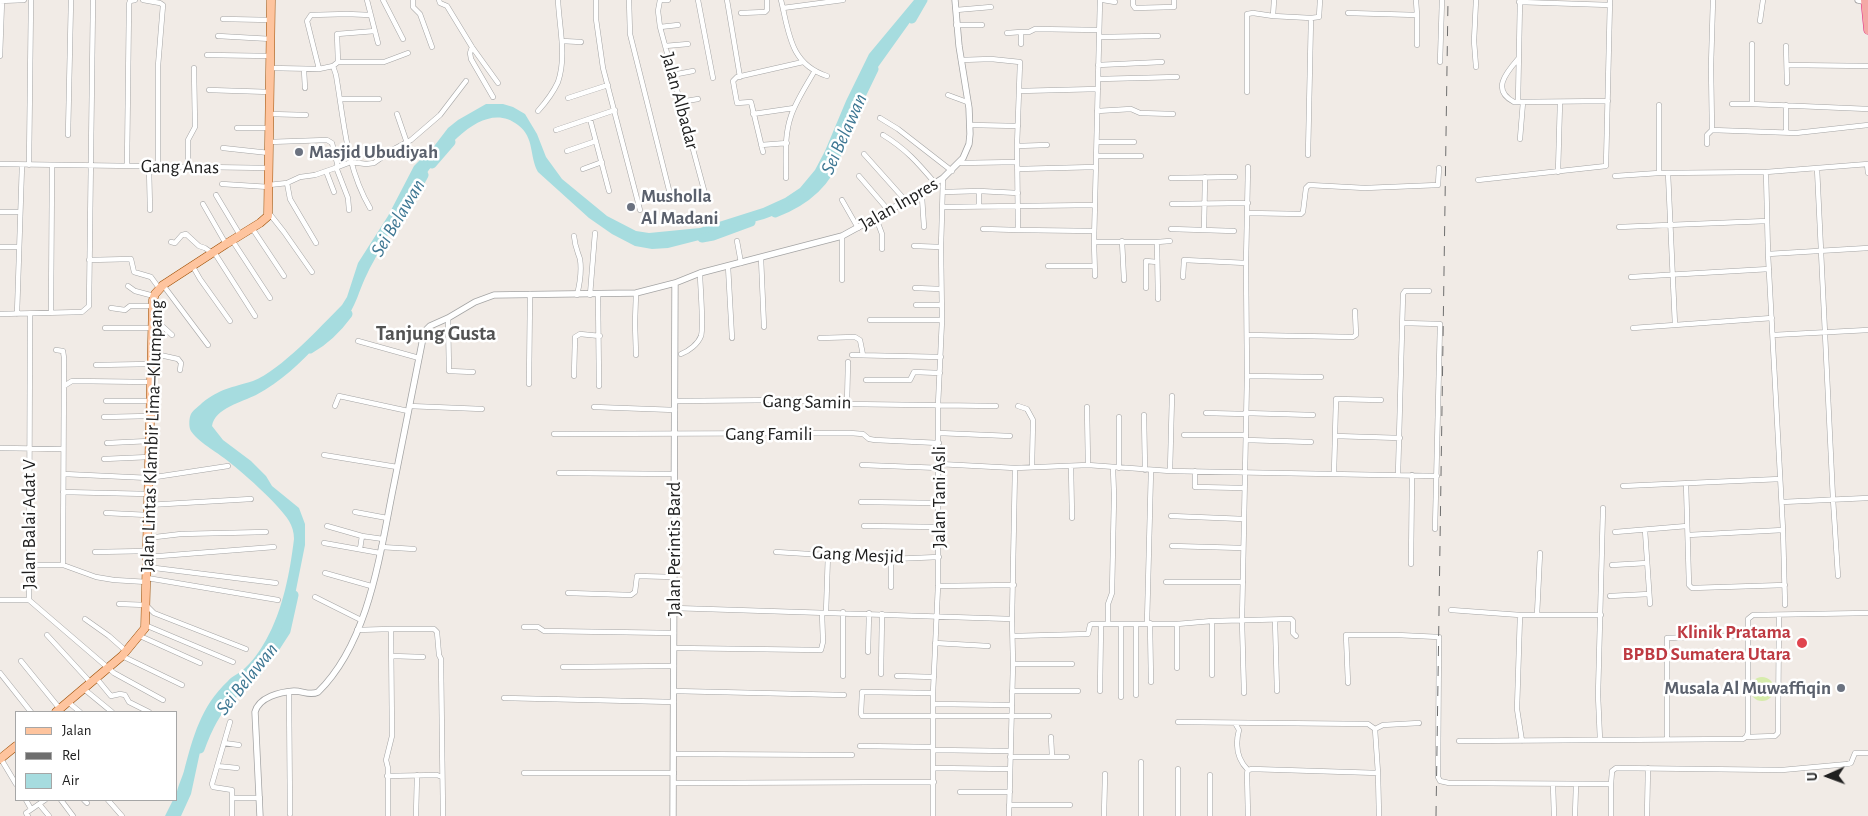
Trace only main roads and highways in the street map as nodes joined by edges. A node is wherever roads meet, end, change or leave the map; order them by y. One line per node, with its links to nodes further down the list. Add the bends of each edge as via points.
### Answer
1 (271, 0): 4 (main road, Jalan Lintas Klambir Lima–Klumpang, via 268,213 264,220 192,265 161,287 154,296 146,625 124,654)
2 (1864, 1): 3 (highway)
3 (1868, 30)
4 (58, 710)
5 (15, 747): 6 (main road)
6 (0, 759)

